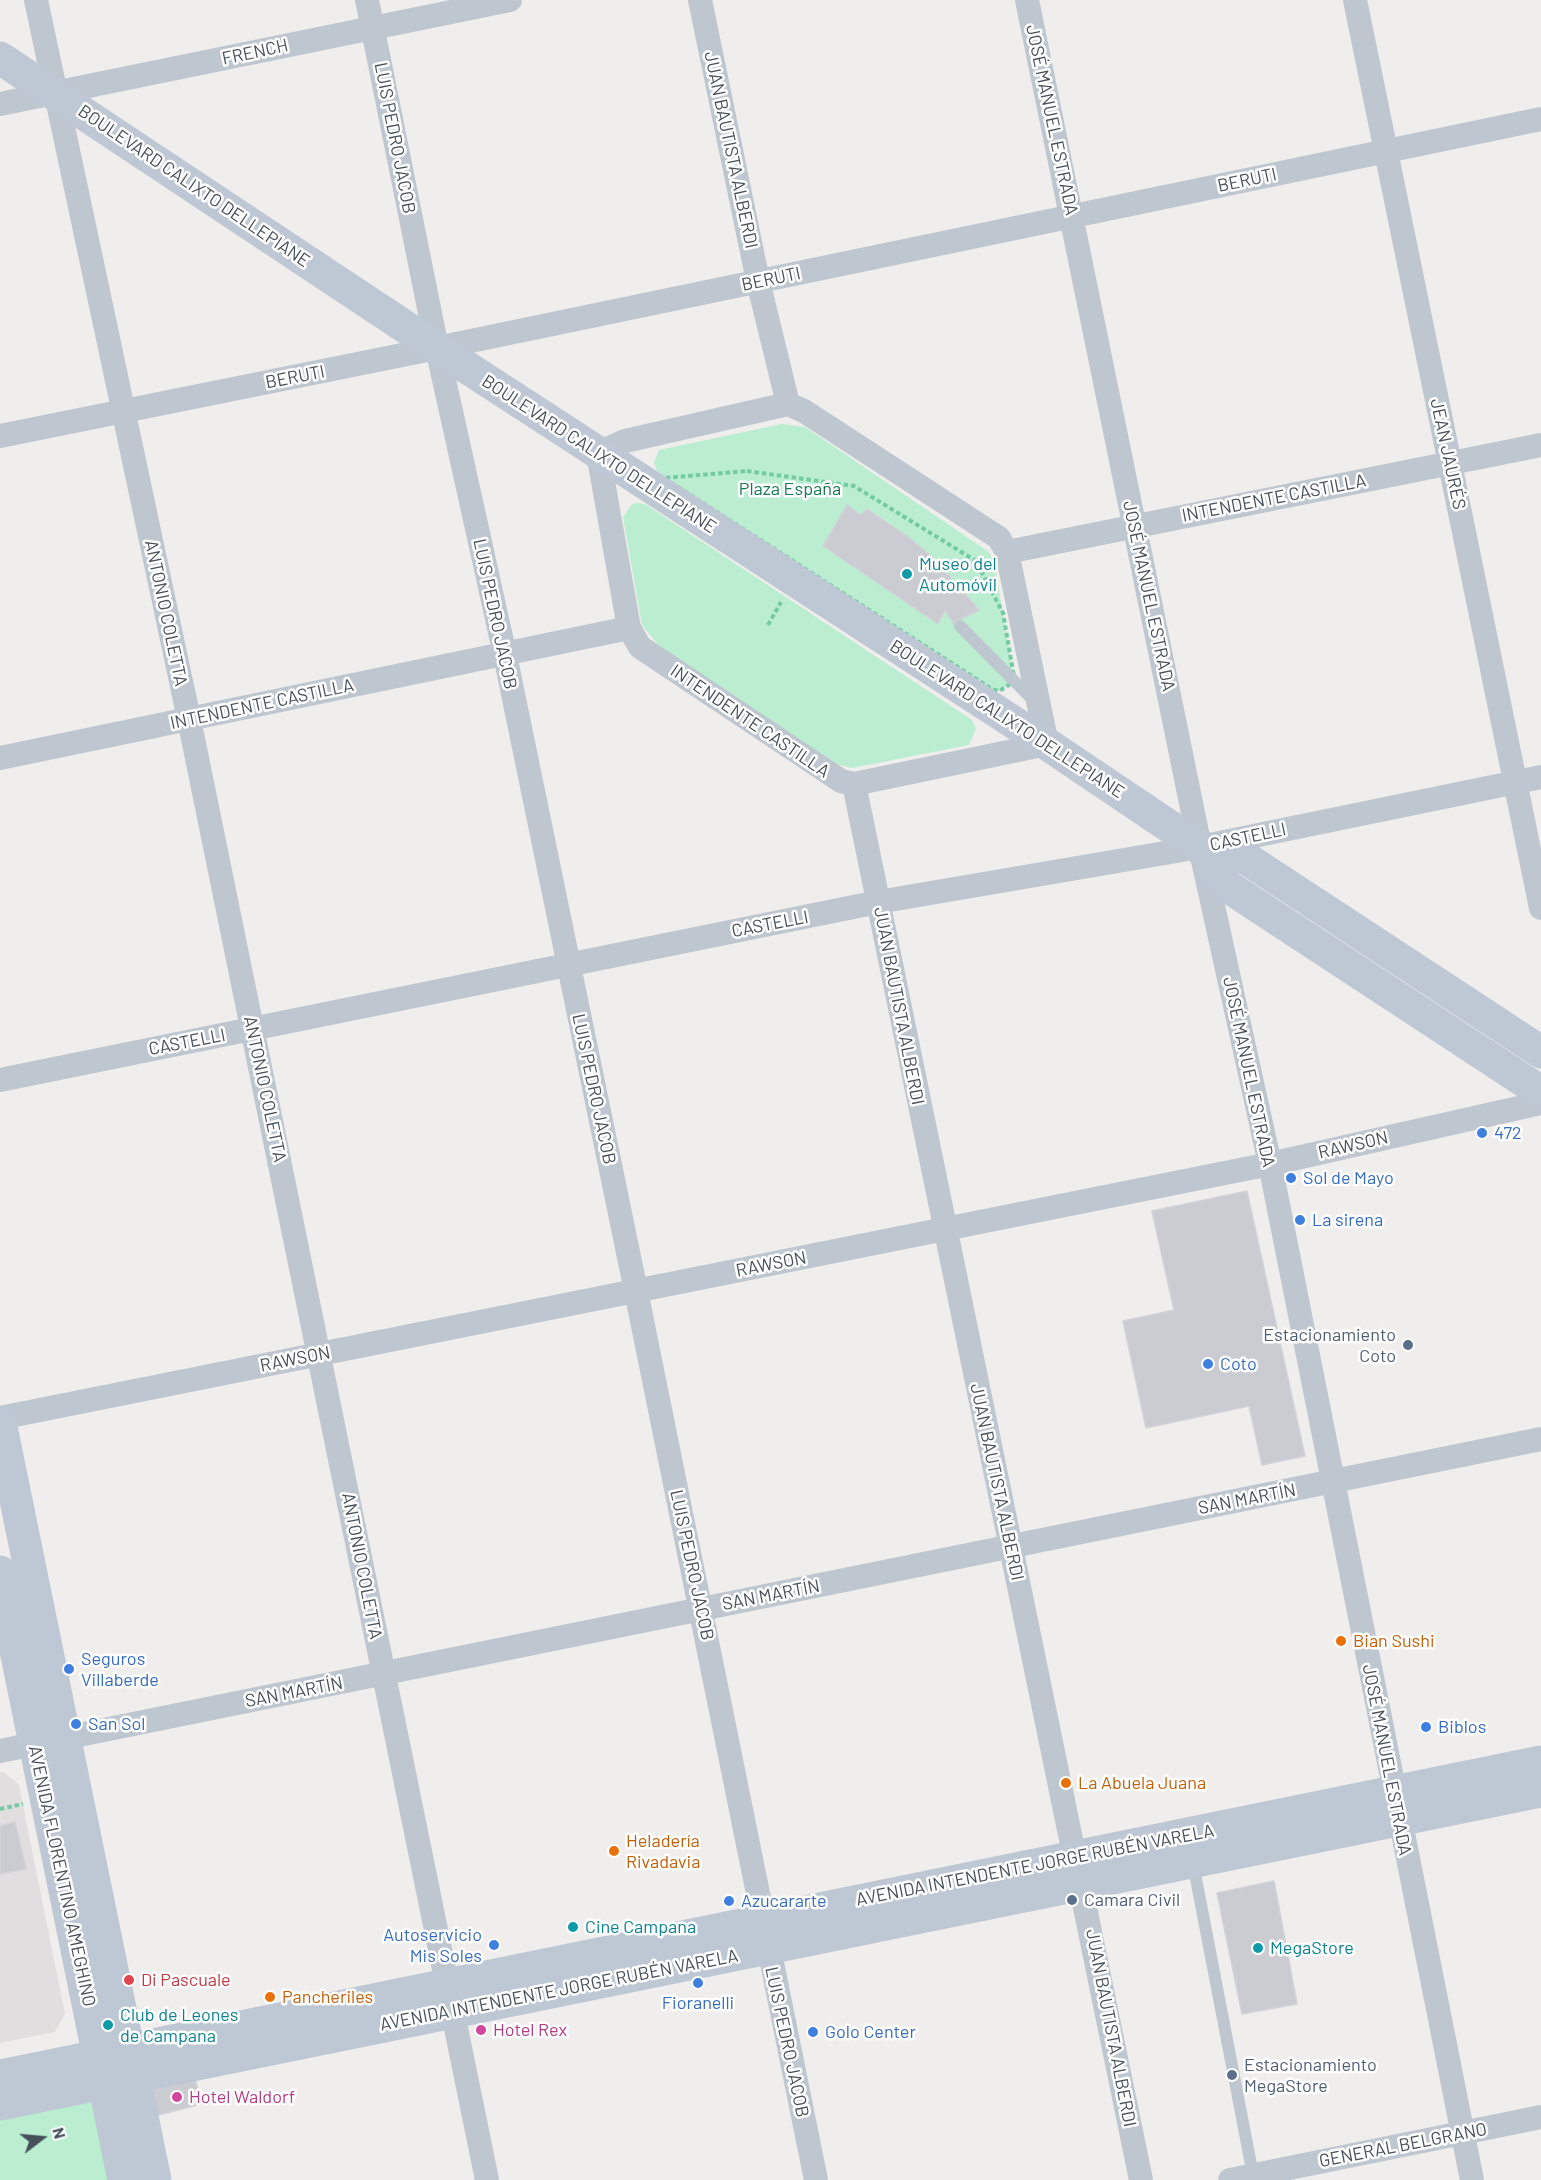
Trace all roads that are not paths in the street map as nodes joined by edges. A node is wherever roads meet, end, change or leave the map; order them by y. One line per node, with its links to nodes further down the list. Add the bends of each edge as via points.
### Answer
1 (36, 0): 9 (street, ANTONIO COLETTA)
2 (367, 0): 7 (street, LUIS PEDRO JACOB)
3 (510, 0): 7 (street, FRENCH)
4 (700, 0): 14 (street, JUAN BAUTISTA ALBERDI)
5 (1027, 0): 13 (street, JOSÉ MANUEL ESTRADA)
6 (1355, 0): 12 (street, JEAN JAURÉS)
7 (373, 28): 9 (street, FRENCH); 15 (street, LUIS PEDRO JACOB)
8 (0, 58): 9 (main road, BOULEVARD CALIXTO DELLEPIANE)
9 (54, 93): 10 (street, FRENCH); 15 (main road, BOULEVARD CALIXTO DELLEPIANE); 17 (street, ANTONIO COLETTA)
10 (0, 104)
11 (1541, 119): 12 (street, BERUTI)
12 (1386, 151): 13 (street, BERUTI); 21 (street, JEAN JAURÉS)
13 (1071, 216): 14 (street, BERUTI); 22 (street, JOSÉ MANUEL ESTRADA)
14 (758, 281): 15 (street, BERUTI); 16 (street, JUAN BAUTISTA ALBERDI)
15 (437, 348): 17 (street, BERUTI); 20 (main road, BOULEVARD CALIXTO DELLEPIANE); 26 (street, LUIS PEDRO JACOB)
16 (788, 404): 20 (street, via 625,441); 23 (street, via 999,538)
17 (123, 411): 18 (street, BERUTI); 28 (street, ANTONIO COLETTA)
18 (0, 436)
19 (1541, 445): 21 (street, INTENDENTE CASTILLA)
20 (598, 453): 25 (street, INTENDENTE CASTILLA); 29 (main road, BOULEVARD CALIXTO DELLEPIANE)
21 (1450, 463): 22 (street, INTENDENTE CASTILLA); 32 (street, JEAN JAURÉS)
22 (1135, 526): 23 (street, INTENDENTE CASTILLA); 34 (street, JOSÉ MANUEL ESTRADA)
23 (1007, 552): 27 (street)
24 (960, 626): 27 (lane)
25 (629, 628): 26 (street, INTENDENTE CASTILLA); 33 (street, INTENDENTE CASTILLA, via 640,647 841,781)
26 (505, 655): 28 (street, INTENDENTE CASTILLA); 37 (street, LUIS PEDRO JACOB)
27 (1039, 707): 29 (street)
28 (189, 719): 30 (street, INTENDENTE CASTILLA); 38 (street, ANTONIO COLETTA)
29 (1047, 744): 33 (street); 34 (main road, BOULEVARD CALIXTO DELLEPIANE)
30 (0, 758)
31 (1541, 777): 32 (street, CASTELLI)
32 (1515, 783): 34 (street, CASTELLI); 36 (street, JEAN JAURÉS)
33 (854, 784): 35 (street, JUAN BAUTISTA ALBERDI)
34 (1200, 847): 35 (street, CASTELLI); 39 (main road, BOULEVARD CALIXTO DELLEPIANE, via 1244,858); 41 (main road, BOULEVARD CALIXTO DELLEPIANE, via 1227,886); 43 (street, JOSÉ MANUEL ESTRADA)
35 (878, 902): 37 (street, CASTELLI); 44 (street, JUAN BAUTISTA ALBERDI)
36 (1541, 908)
37 (568, 965): 38 (street, CASTELLI); 45 (street, LUIS PEDRO JACOB)
38 (252, 1029): 40 (street, CASTELLI); 46 (street, ANTONIO COLETTA)
39 (1541, 1052)
40 (0, 1080)
41 (1541, 1092)
42 (1541, 1103): 43 (street, RAWSON)
43 (1270, 1164): 44 (street, RAWSON); 49 (street, JOSÉ MANUEL ESTRADA)
44 (944, 1230): 45 (street, RAWSON); 50 (street, JUAN BAUTISTA ALBERDI)
45 (636, 1291): 46 (street, RAWSON); 52 (street, LUIS PEDRO JACOB)
46 (320, 1354): 47 (street, RAWSON); 53 (street, ANTONIO COLETTA)
47 (0, 1420): 54 (main road, AVENIDA FLORENTINO AMEGHINO)
48 (1541, 1439): 49 (street, SAN MARTÍN)
49 (1334, 1481): 50 (street, SAN MARTÍN); 58 (street, JOSÉ MANUEL ESTRADA)
50 (1010, 1547): 52 (street, SAN MARTÍN); 60 (street, JUAN BAUTISTA ALBERDI)
51 (0, 1572): 54 (main road, AVENIDA FLORENTINO AMEGHINO)
52 (701, 1609): 53 (street, SAN MARTÍN); 61 (street, LUIS PEDRO JACOB)
53 (383, 1674): 54 (street, SAN MARTÍN); 62 (street, ANTONIO COLETTA)
54 (50, 1741): 55 (street, SAN MARTÍN); 63 (main road, AVENIDA FLORENTINO AMEGHINO)
55 (0, 1751)
56 (1541, 1762): 58 (main road, AVENIDA INTENDENTE JORGE RUBÉN VARELA)
57 (1541, 1791): 58 (main road, AVENIDA INTENDENTE JORGE RUBÉN VARELA)
58 (1396, 1806): 59 (main road, AVENIDA INTENDENTE JORGE RUBÉN VARELA); 60 (main road, AVENIDA INTENDENTE JORGE RUBÉN VARELA); 67 (street, JOSÉ MANUEL ESTRADA)
59 (1193, 1862): 60 (main road, AVENIDA INTENDENTE JORGE RUBÉN VARELA); 68 (lane)
60 (1079, 1870): 61 (main road, AVENIDA INTENDENTE JORGE RUBÉN VARELA); 73 (street, JUAN BAUTISTA ALBERDI)
61 (765, 1934): 62 (main road, AVENIDA INTENDENTE JORGE RUBÉN VARELA); 72 (street, LUIS PEDRO JACOB)
62 (451, 1998): 63 (main road, AVENIDA INTENDENTE JORGE RUBÉN VARELA); 71 (street, ANTONIO COLETTA)
63 (116, 2066): 64 (main road, AVENIDA INTENDENTE JORGE RUBÉN VARELA); 65 (main road, AVENIDA INTENDENTE JORGE RUBÉN VARELA); 69 (main road, AVENIDA FLORENTINO AMEGHINO); 70 (main road, AVENIDA FLORENTINO AMEGHINO)
64 (0, 2076)
65 (0, 2104)
66 (1541, 2117): 67 (street, GENERAL BELGRANO)
67 (1462, 2133): 68 (street, GENERAL BELGRANO); 74 (street, JOSÉ MANUEL ESTRADA)
68 (1241, 2178)
69 (124, 2180)
70 (155, 2180)
71 (487, 2180)
72 (816, 2180)
73 (1142, 2180)
74 (1472, 2180)

